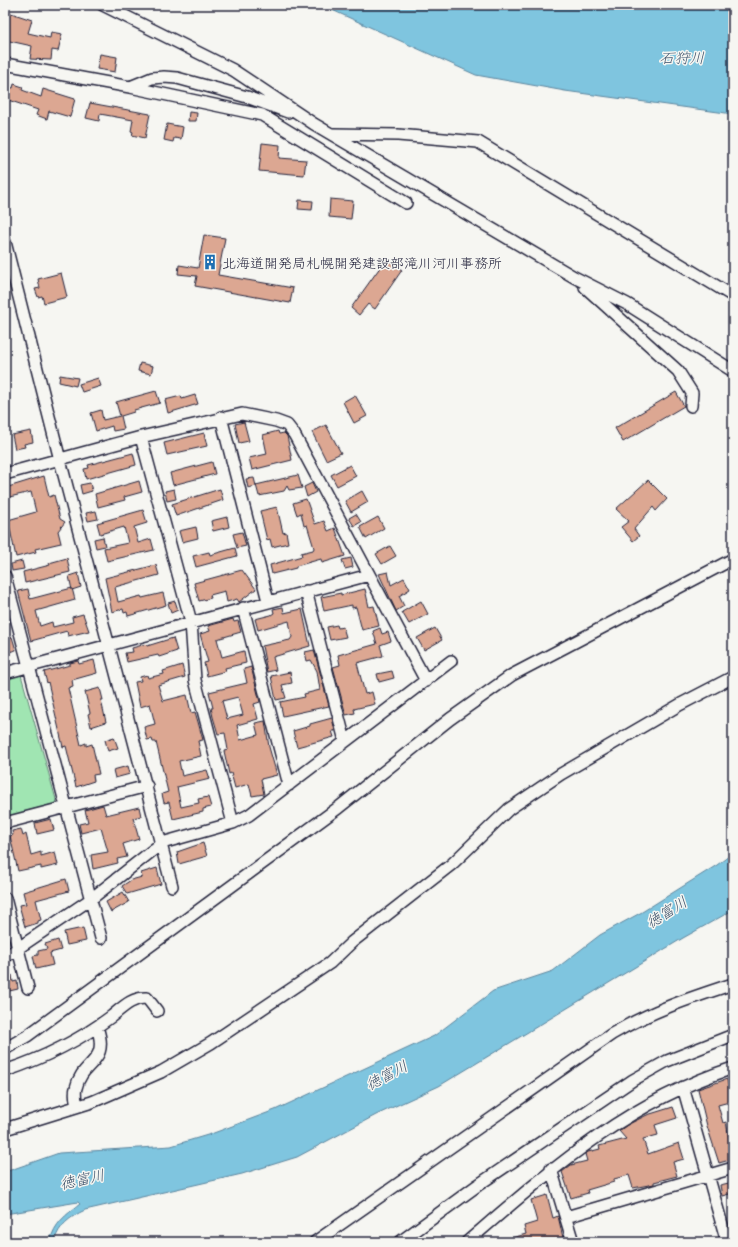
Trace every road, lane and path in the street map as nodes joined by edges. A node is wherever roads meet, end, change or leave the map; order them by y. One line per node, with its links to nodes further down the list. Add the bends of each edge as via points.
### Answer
1 (103, 5): 4 (street, via 233,70)
2 (5, 64): 3 (street)
3 (130, 87): 4 (street, via 152,78 177,78 247,97); 6 (street, via 262,115)
4 (314, 124): 5 (street)
5 (332, 134): 8 (street); 9 (street, via 398,135 478,142)
6 (406, 203)
7 (5, 242): 14 (street)
8 (574, 277): 10 (street, via 626,304); 11 (street, via 678,371 692,393)
9 (733, 296)
10 (733, 371)
11 (691, 406)
12 (221, 417): 13 (street); 17 (street, via 242,414 287,425); 20 (street)
13 (141, 437): 14 (street); 22 (street)
14 (60, 460): 15 (street); 23 (street)
15 (5, 474)
16 (733, 559): 47 (street, via 512,675 450,719 338,808 27,1036)
17 (368, 575): 19 (street); 28 (street)
18 (5, 576): 25 (street)
19 (306, 591): 20 (street); 29 (street)
20 (268, 602): 21 (street)
21 (243, 608): 22 (street); 30 (street)
22 (191, 622): 23 (street); 34 (street, via 195,680)
23 (109, 645): 25 (street); 31 (street)
24 (451, 661): 28 (street)
25 (29, 666): 26 (street); 32 (street)
26 (5, 672)
27 (733, 677): 51 (street, via 681,704 561,774 509,809 452,864 352,942 330,963 211,1044 161,1072)
28 (426, 681): 29 (street)
29 (345, 741): 30 (street)
30 (289, 784): 34 (street, via 249,815)
31 (147, 786): 32 (street); 35 (street)
32 (66, 807): 33 (street); 38 (street)
33 (5, 823)
34 (233, 823): 35 (street)
35 (162, 842): 36 (street); 38 (street)
36 (172, 886)
37 (5, 898): 40 (street)
38 (91, 899): 39 (street); 40 (street)
39 (101, 938)
40 (18, 949): 41 (street); 43 (street)
41 (5, 957)
42 (733, 984): 57 (street, via 664,1007 612,1034)
43 (28, 988)
44 (157, 1011): 45 (street, via 147,998 139,998)
45 (97, 1027): 49 (street, via 29,1063); 51 (street, via 101,1048 76,1087)
46 (733, 1035): 58 (street, via 667,1061 633,1080 478,1185)
47 (5, 1049)
48 (733, 1068): 50 (street)
49 (5, 1071)
50 (683, 1087): 54 (street, via 642,1107); 55 (street)
51 (77, 1106): 52 (street)
52 (5, 1129)
53 (733, 1168): 55 (street)
54 (551, 1169): 56 (street); 59 (street)
55 (708, 1175): 56 (street); 61 (street)
56 (566, 1217): 60 (street)
57 (315, 1242)
58 (400, 1242)
59 (467, 1242)
60 (573, 1242)
61 (727, 1242)

